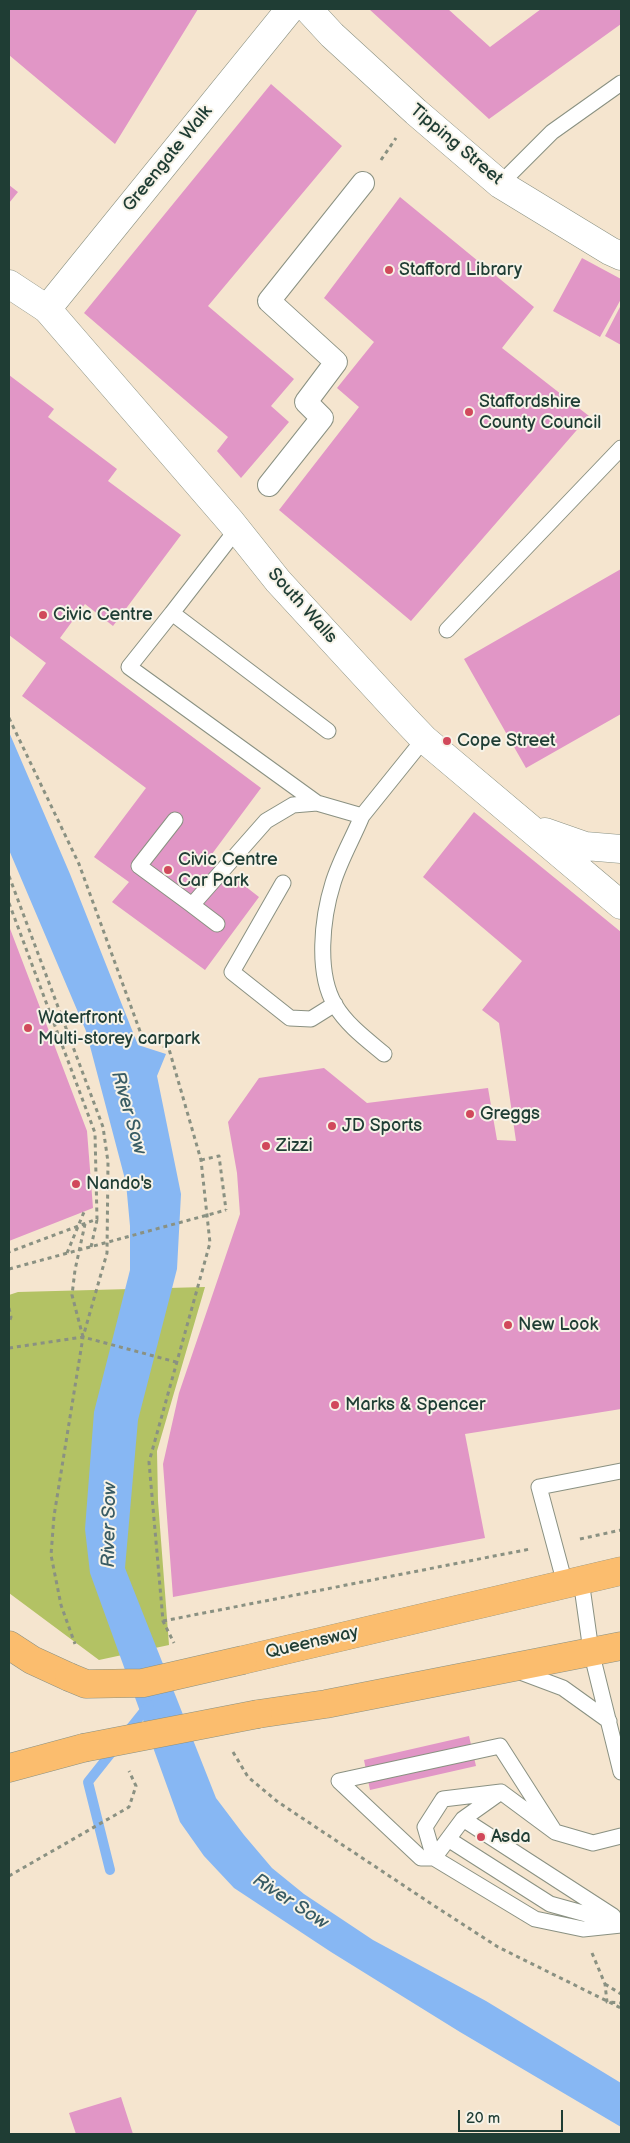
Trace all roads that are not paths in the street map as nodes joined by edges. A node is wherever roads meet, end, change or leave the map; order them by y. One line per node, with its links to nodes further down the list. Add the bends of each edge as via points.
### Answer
1 (290, 9): 8 (street, Greengate Walk)
2 (308, 9): 5 (street, Tipping Street, via 416,112)
3 (621, 83): 5 (lane, via 552,132)
4 (363, 183): 10 (street, via 269,301 336,362 306,402 322,418)
5 (500, 184): 6 (street, Tipping Street)
6 (621, 256)
7 (9, 284): 8 (street, South Walls)
8 (47, 309): 11 (street, South Walls)
9 (621, 448): 13 (lane)
10 (270, 484)
11 (237, 529): 12 (lane); 15 (street, South Walls, via 278,581)
12 (172, 613): 14 (lane); 16 (lane, via 129,667)
13 (447, 630)
14 (328, 731)
15 (424, 739): 17 (lane); 19 (street, South Walls)
16 (317, 803): 17 (lane); 22 (lane, via 293,805 266,821)
17 (362, 816): 25 (lane, via 333,882 325,921 322,967)
18 (175, 820): 22 (lane, via 139,866)
19 (530, 827): 20 (street, via 585,846); 23 (street, South Walls)
20 (621, 849)
21 (283, 883): 25 (lane, via 232,972 290,1018 311,1019)
22 (192, 905): 24 (lane)
23 (621, 905)
24 (217, 924)
25 (335, 1004): 26 (lane, via 351,1027)
26 (384, 1054)
27 (621, 1472): 29 (lane, via 539,1487 555,1544)
28 (621, 1571): 29 (highway, Queensway)
29 (573, 1582): 30 (highway, Queensway, bridge, via 143,1683 86,1684 32,1660); 32 (lane)
30 (9, 1645)
31 (621, 1646): 32 (highway)
32 (592, 1652): 33 (highway); 34 (lane)
33 (509, 1668): 34 (lane, via 563,1688); 35 (highway, bridge, via 83,1748)
34 (610, 1721): 36 (lane)
35 (9, 1768)
36 (621, 1772)
37 (501, 1792): 38 (lane); 39 (lane); 42 (lane, via 443,1799 424,1827)
38 (463, 1819): 41 (lane); 43 (lane)
39 (555, 1832): 40 (lane, via 593,1843); 42 (lane, via 500,1746 339,1781 421,1858)
40 (621, 1836)
41 (448, 1839): 42 (lane); 43 (lane, via 550,1904)
42 (434, 1858): 43 (lane, via 535,1919 583,1929)
43 (621, 1923)

